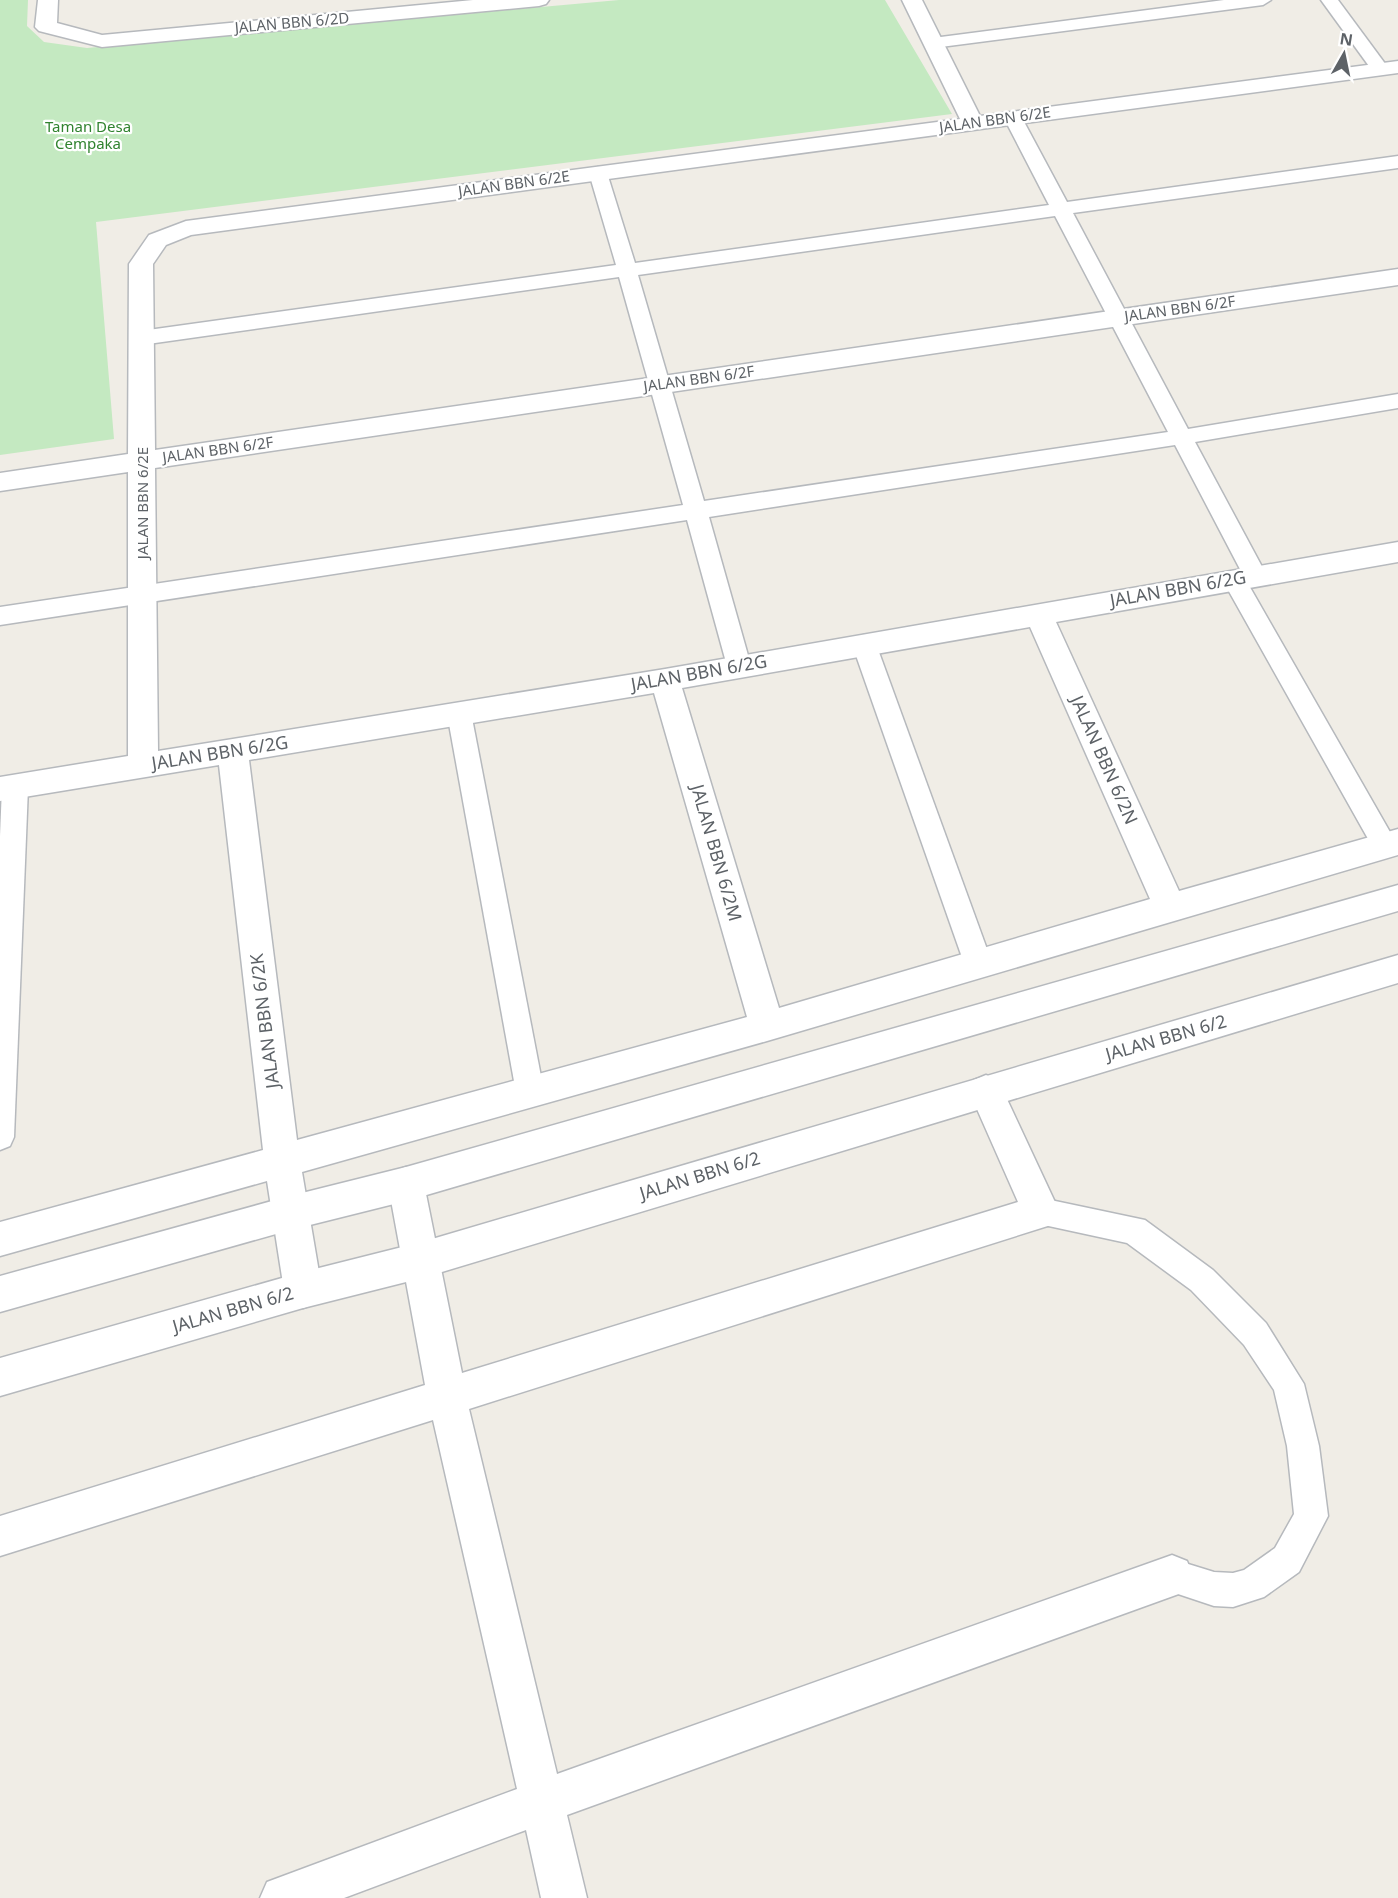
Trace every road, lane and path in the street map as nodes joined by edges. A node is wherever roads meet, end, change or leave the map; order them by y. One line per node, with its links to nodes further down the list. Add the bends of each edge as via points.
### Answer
1 (48, 0): 6 (street, JALAN BBN 6/2D, via 46,27 102,41)
2 (539, 0): 6 (street, JALAN BBN 6/2D)
3 (912, 0): 7 (street)
4 (1263, 0): 7 (lane)
5 (1329, 0): 8 (lane)
6 (457, 4)
7 (933, 43): 10 (street)
8 (1389, 68): 9 (street, JALAN BBN 6/2E)
9 (1013, 118): 10 (street, JALAN BBN 6/2E); 13 (lane)
10 (973, 123): 12 (street, JALAN BBN 6/2E)
11 (1398, 162): 13 (lane)
12 (598, 173): 14 (lane); 17 (street, JALAN BBN 6/2E, via 186,228 157,240 141,264)
13 (1061, 207): 14 (lane); 16 (lane)
14 (628, 272): 17 (lane); 18 (lane)
15 (1398, 277): 16 (street, JALAN BBN 6/2F)
16 (1119, 318): 18 (street, JALAN BBN 6/2F); 20 (lane)
17 (141, 338): 21 (street, JALAN BBN 6/2E)
18 (661, 385): 21 (street, JALAN BBN 6/2F); 23 (lane)
19 (1398, 401): 20 (lane)
20 (1182, 437): 23 (lane); 25 (lane)
21 (143, 461): 22 (street, JALAN BBN 6/2F); 26 (street, JALAN BBN 6/2E)
22 (0, 482)
23 (696, 510): 26 (lane); 30 (lane)
24 (1398, 552): 25 (street, JALAN BBN 6/2G)
25 (1244, 578): 27 (street, JALAN BBN 6/2G); 36 (lane)
26 (143, 594): 28 (lane); 34 (street, JALAN BBN 6/2E)
27 (1038, 613): 29 (street, JALAN BBN 6/2G); 38 (street, JALAN BBN 6/2N)
28 (0, 616)
29 (864, 644): 30 (street, JALAN BBN 6/2G); 39 (lane)
30 (739, 666): 31 (street, JALAN BBN 6/2G)
31 (664, 680): 32 (street, JALAN BBN 6/2G); 41 (street, JALAN BBN 6/2M)
32 (459, 714): 33 (street, JALAN BBN 6/2G); 43 (lane)
33 (233, 751): 34 (street, JALAN BBN 6/2G); 45 (street, JALAN BBN 6/2K)
34 (143, 765): 35 (street, JALAN BBN 6/2G)
35 (8, 788): 44 (lane)
36 (1392, 844): 38 (street)
37 (1398, 898): 46 (street)
38 (1170, 907): 39 (street)
39 (978, 963): 41 (street)
40 (1398, 969): 42 (street, JALAN BBN 6/2)
41 (767, 1026): 43 (street)
42 (986, 1091): 47 (street); 50 (street, JALAN BBN 6/2)
43 (530, 1092): 45 (street)
44 (0, 1137)
45 (282, 1161): 48 (street, JALAN BBN 6/2K); 49 (street)
46 (406, 1184): 48 (street); 50 (street)
47 (1041, 1212): 54 (street); 56 (lane, via 1134,1230 1202,1280 1255,1334 1288,1384 1303,1446 1311,1516 1287,1560 1252,1585 1233,1590 1214,1589)
48 (290, 1214): 51 (street, JALAN BBN 6/2K); 52 (street)
49 (0, 1239)
50 (422, 1260): 51 (street, JALAN BBN 6/2); 54 (street)
51 (303, 1290): 53 (street, JALAN BBN 6/2)
52 (0, 1294)
53 (0, 1377)
54 (447, 1396): 55 (street); 57 (street)
55 (0, 1536)
56 (1172, 1576): 57 (street)
57 (541, 1802): 58 (street); 59 (street)
58 (283, 1898)
59 (564, 1898)

